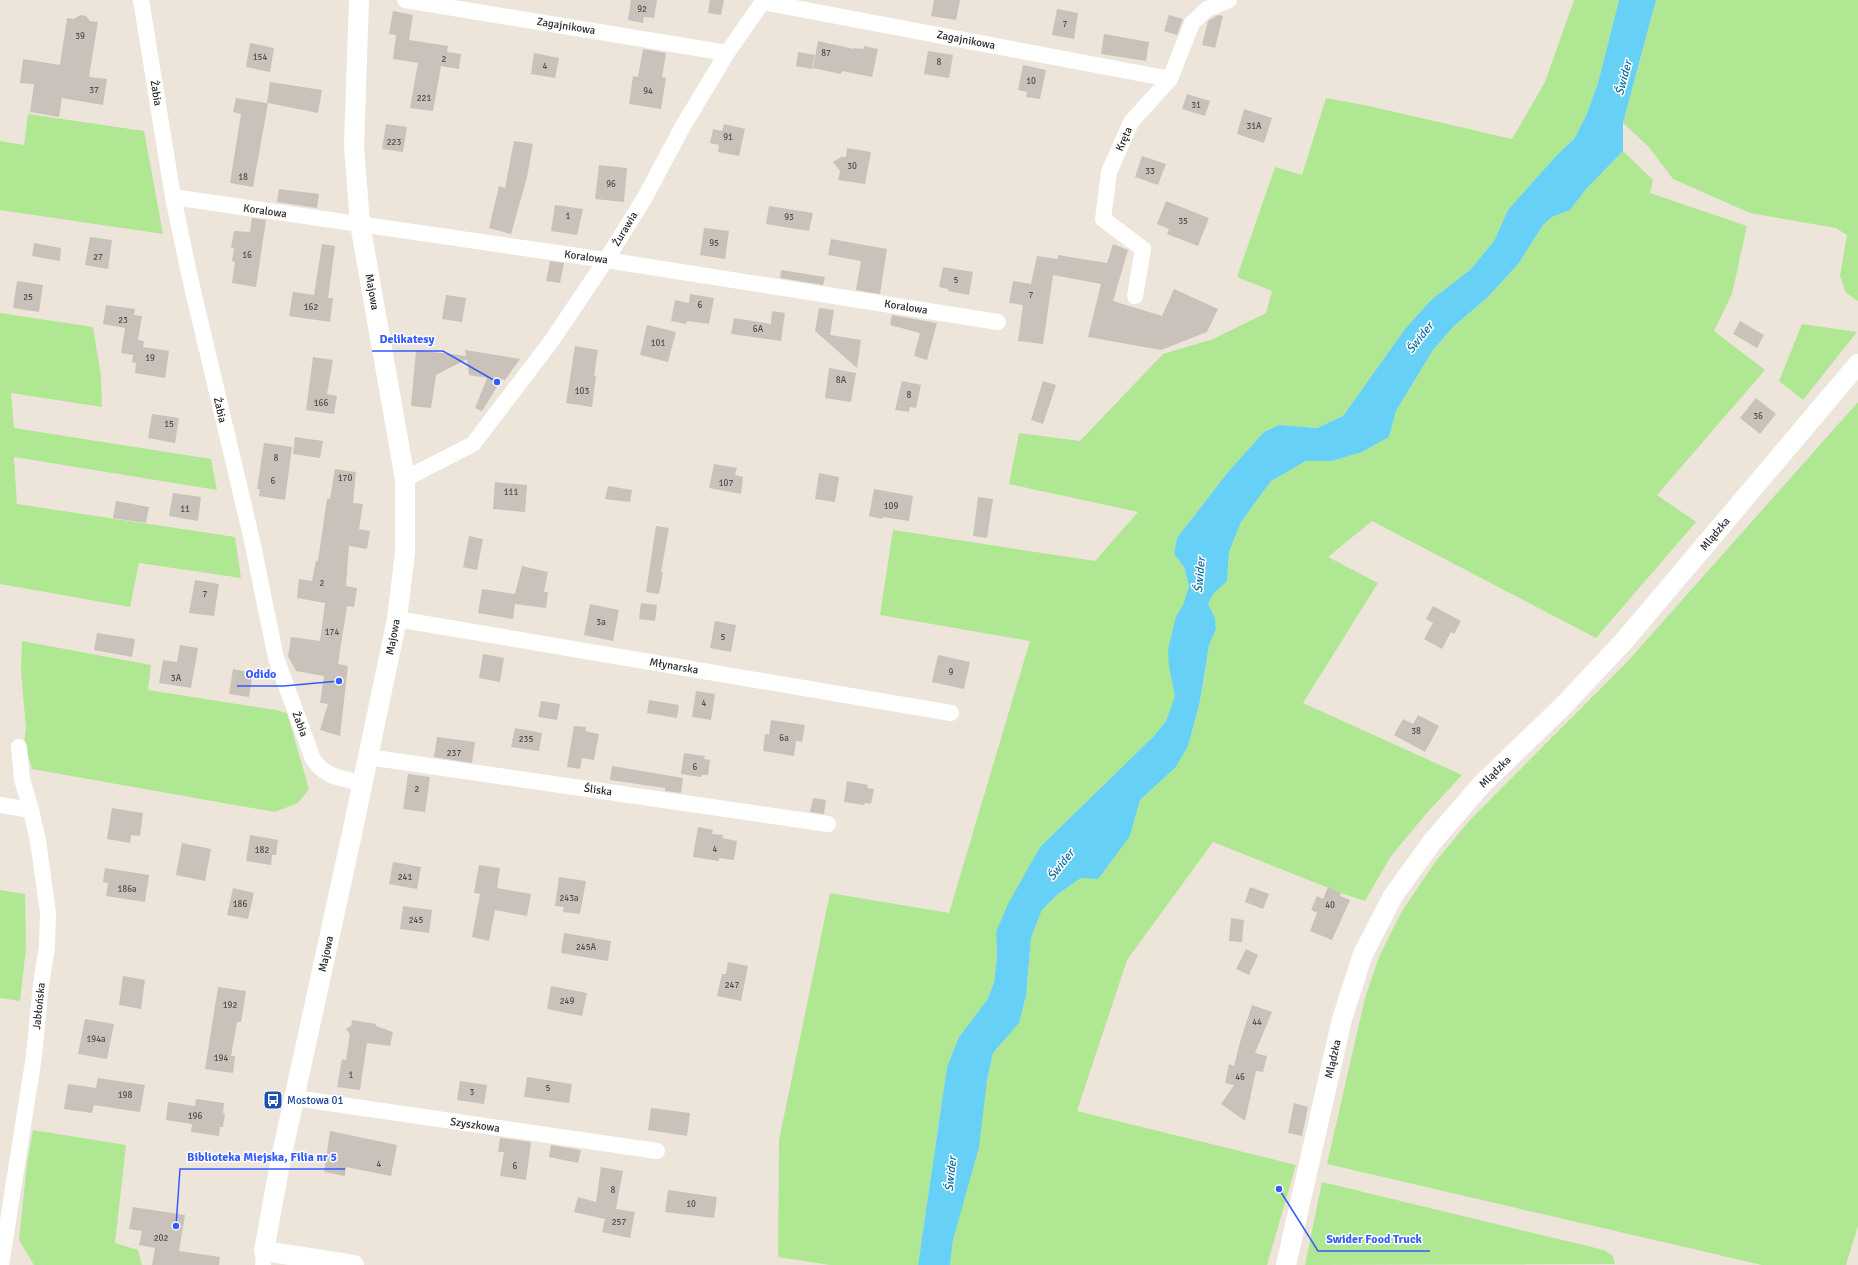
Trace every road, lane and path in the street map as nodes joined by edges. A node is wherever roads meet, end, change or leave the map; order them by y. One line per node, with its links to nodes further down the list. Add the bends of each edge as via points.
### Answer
1 (140, 0): 8 (street, Żabia)
2 (360, 0): 9 (street, Majowa, via 354,146)
3 (405, 0): 6 (street, Zagajnikowa)
4 (1229, 0): 7 (street, Kręta, via 1207,9 1192,23)
5 (763, 1): 6 (street, Żurawia); 7 (street, Zagajnikowa)
6 (727, 53): 10 (street, Żurawia, via 683,126 644,199)
7 (1170, 79): 11 (street, Kręta, via 1132,122 1109,172 1103,219 1142,249)
8 (173, 197): 9 (street, Koralowa); 19 (street, Żabia, via 276,658 318,768 324,773)
9 (360, 224): 10 (street, Koralowa); 14 (street, Majowa)
10 (606, 260): 12 (street, Koralowa); 14 (street, Żurawia, via 550,343 473,444)
11 (1135, 296)
12 (998, 322)
13 (1858, 364): 28 (street, Mlądzka, via 1624,641 1563,706 1482,784 1432,842 1393,896 1363,954 1342,1019)
14 (406, 479): 15 (street, Majowa, via 405,552)
15 (397, 619): 16 (street, Młynarska); 18 (street, Majowa)
16 (951, 713)
17 (19, 748): 21 (street, Jabłońska, via 22,779)
18 (368, 757): 19 (street, Majowa); 22 (street, Śliska)
19 (362, 783): 23 (street, Majowa)
20 (0, 805): 21 (street)
21 (31, 810): 26 (street, Jabłońska, via 48,913 47,947 34,1056)
22 (828, 824)
23 (294, 1098): 24 (street, Szyszkowa); 25 (street, Majowa)
24 (657, 1151)
25 (264, 1258): 27 (street)
26 (1, 1265)
27 (354, 1265)
28 (1286, 1265)

